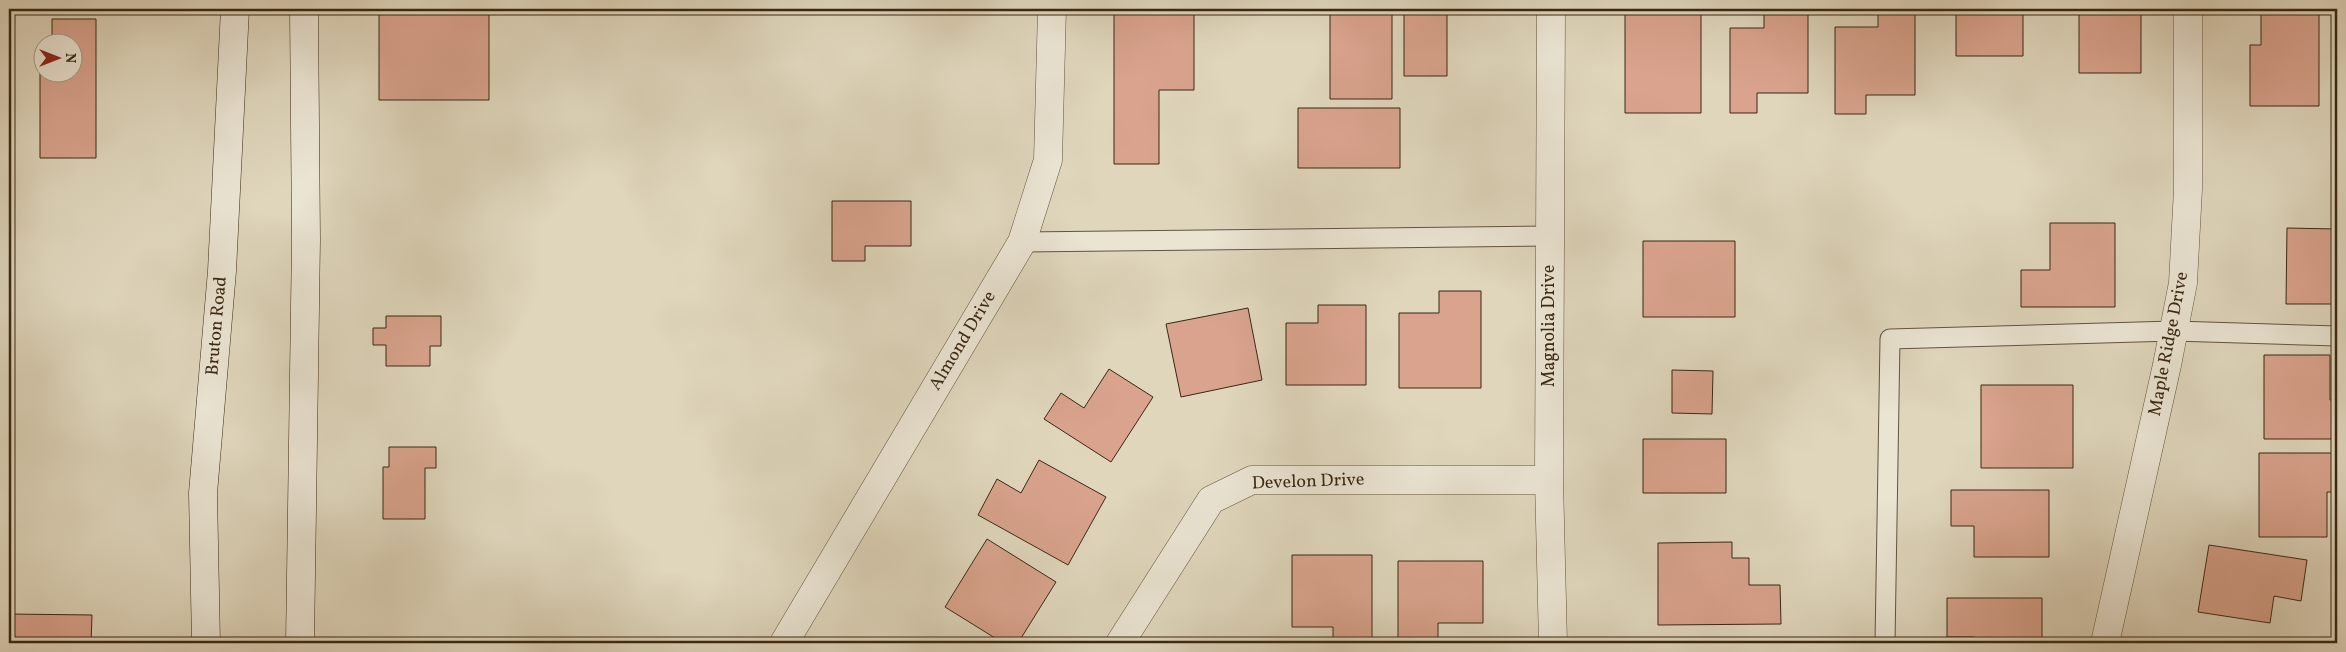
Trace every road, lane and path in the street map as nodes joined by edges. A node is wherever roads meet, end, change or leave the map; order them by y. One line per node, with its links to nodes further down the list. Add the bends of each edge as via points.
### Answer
1 (235, 9): 11 (street, Bruton Road, via 222,270 203,493)
2 (304, 9): 12 (street, via 306,240)
3 (1052, 9): 7 (street, Almond Drive, via 1048,160)
4 (1551, 9): 6 (street, Magnolia Drive)
5 (2188, 9): 8 (street, Maple Ridge Drive, via 2188,189 2183,283)
6 (1550, 236): 7 (lane); 10 (street, Magnolia Drive)
7 (1022, 242): 13 (street, Almond Drive)
8 (2174, 331): 9 (lane); 16 (lane, via 1890,339); 17 (street, Maple Ridge Drive)
9 (2337, 336)
10 (1549, 480): 14 (street, Develon Drive, via 1252,480 1211,500); 15 (street, Magnolia Drive)
11 (206, 643)
12 (300, 643)
13 (784, 643)
14 (1120, 643)
15 (1553, 643)
16 (1885, 643)
17 (2105, 643)

